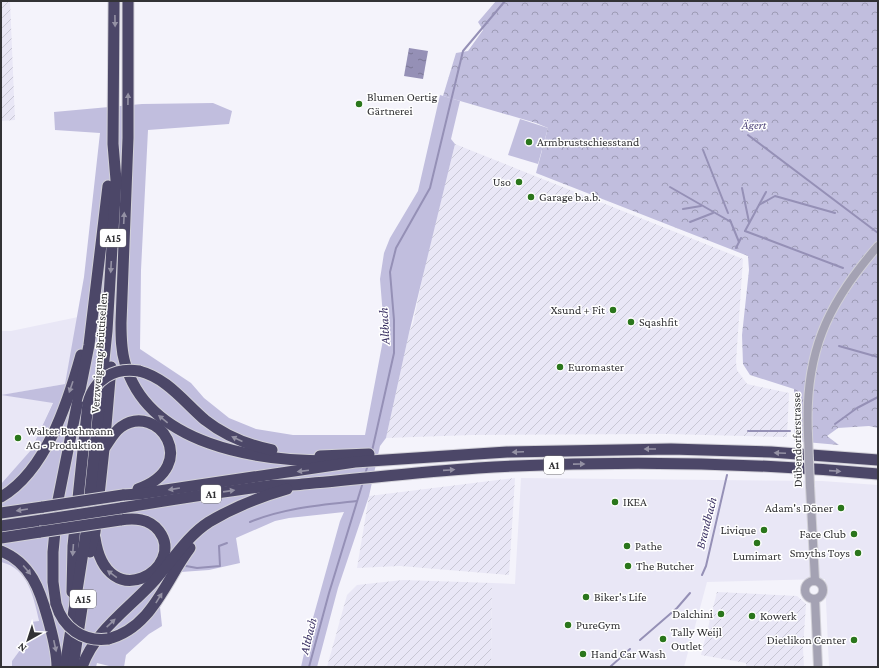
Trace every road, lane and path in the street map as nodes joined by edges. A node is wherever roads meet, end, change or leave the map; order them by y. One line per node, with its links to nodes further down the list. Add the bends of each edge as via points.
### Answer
1 (114, 1): 3 (highway, A15, one-way to 3)
2 (128, 1): 5 (highway, A15, one-way to 2, via 128,130)
3 (113, 144): 6 (highway); 23 (highway, A15, one-way to 23, via 116,180 103,381 87,526)
4 (878, 246): 21 (street, Dübendorferstrasse, bridge, via 841,293 822,332 809,386 808,435)
5 (121, 271): 7 (highway, Verzweigung Brüttisellen / A15, via 116,290); 10 (highway, one-way to 5, via 310,461 236,450 191,436 163,420 140,396 125,364 121,332)
6 (95, 294): 14 (highway, one-way to 14, via 73,382 52,433 26,476); 16 (highway, one-way to 16, bridge, via 85,367 60,483 56,515 53,576 56,604 62,619 76,632 91,638 108,639 124,633 144,618 188,550)
7 (104, 449): 13 (highway, via 120,428 135,422 146,422 156,426 169,442 170,459 164,474 151,484); 18 (highway, Verzweigung Brüttisellen / A15)
8 (497, 452): 9 (highway, A1, one-way to 8, via 778,452 671,449); 10 (highway, A1); 23 (highway, one-way to 23, bridge, via 471,447 327,456 266,449 243,442 206,421 164,383 151,375 124,370 107,376 95,388 88,403 72,553)
9 (878, 460)
10 (357, 462): 13 (highway, A1, one-way to 13)
11 (878, 474): 12 (highway, A1, one-way to 11, via 375,476 508,466 750,466)
12 (301, 485): 16 (highway, via 255,498); 17 (highway, A1, one-way to 12, bridge, via 272,485)
13 (123, 495): 15 (highway, A1, one-way to 15, bridge)
14 (1, 497)
15 (1, 513)
16 (221, 516): 27 (highway, one-way to 16, via 104,630 146,590 194,535 208,522)
17 (1, 526)
18 (95, 532): 19 (highway, one-way to 18, bridge, via 132,518 146,521 156,528 165,547 163,558 156,569 143,578 122,579 109,572 99,556); 26 (highway, A15)
19 (1, 538)
20 (1, 551): 24 (highway, one-way to 24, via 22,564 36,584 51,630)
21 (815, 580): 22 (street, via 820,582 824,590 820,597); 22 (street, via 809,582 805,589 809,597)
22 (815, 599): 28 (street)
23 (72, 619): 25 (highway, A15)
24 (57, 667)
25 (65, 667)
26 (72, 667)
27 (82, 667)
28 (818, 667)

